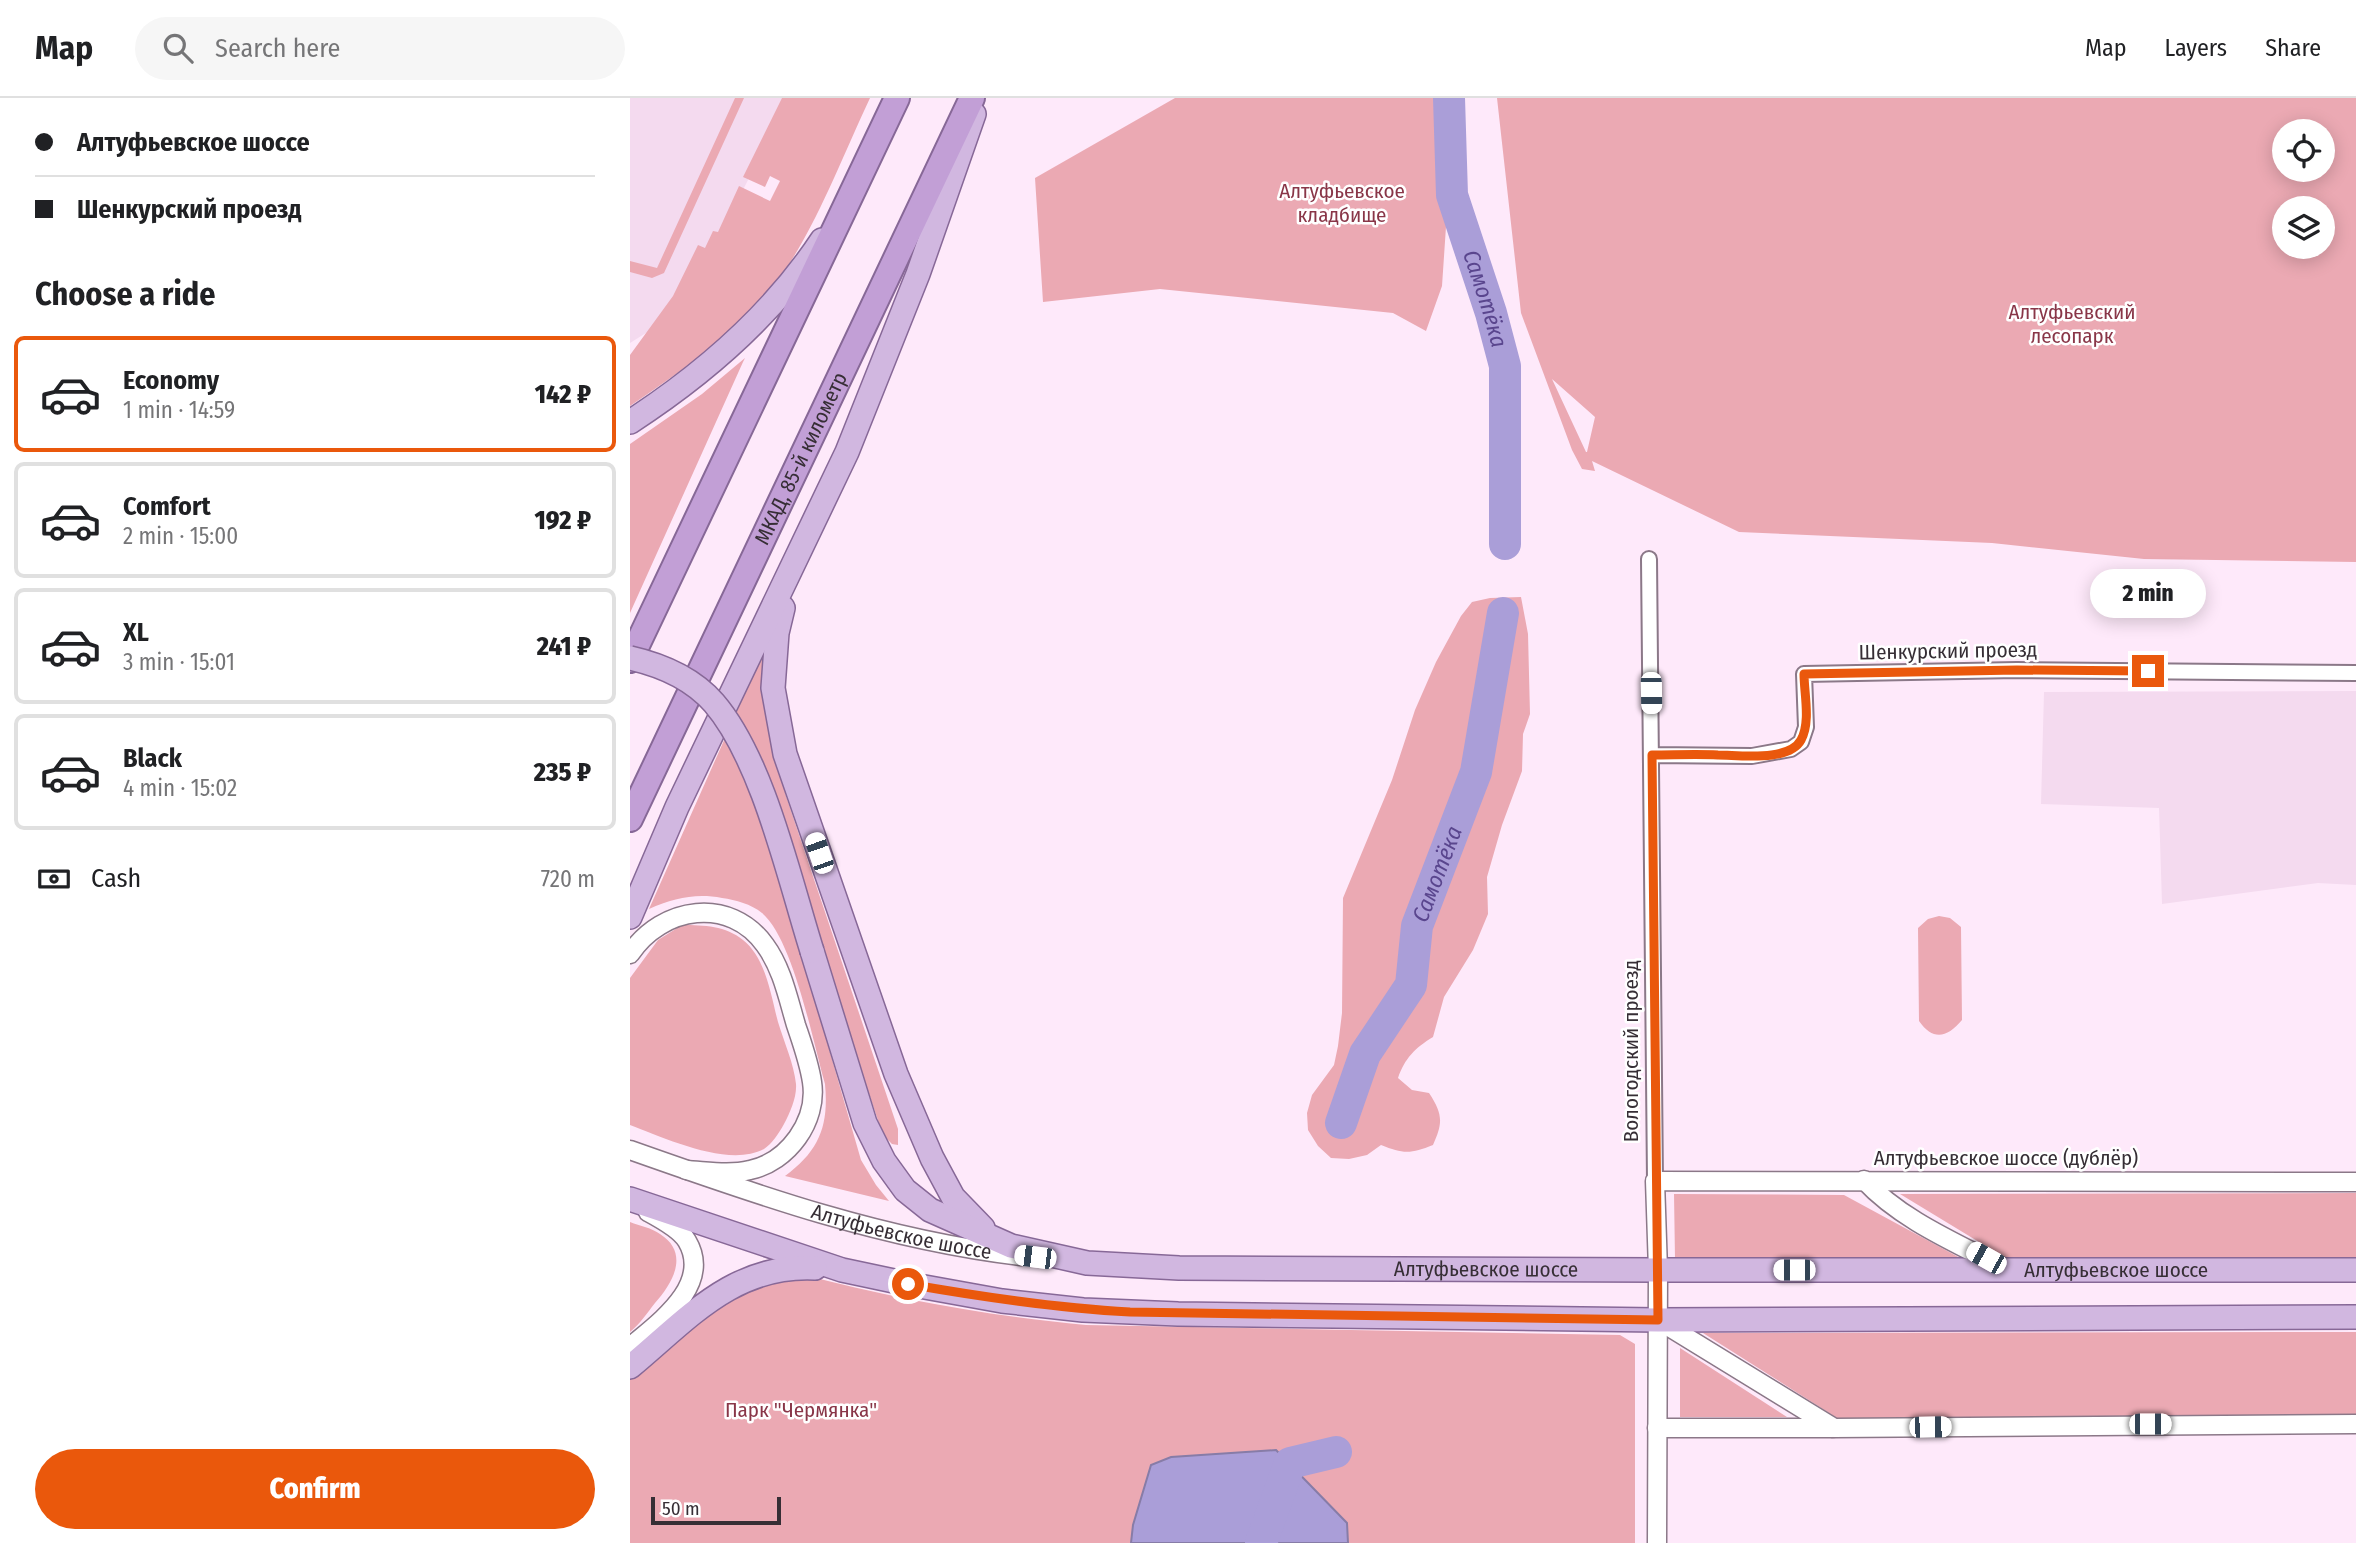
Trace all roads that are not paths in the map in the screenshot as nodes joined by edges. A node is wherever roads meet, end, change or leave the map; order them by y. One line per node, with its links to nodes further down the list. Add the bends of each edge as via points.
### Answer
1 (897, 98): 4 (highway)
2 (972, 98): 11 (highway, МКАД, 85-й километр)
3 (980, 98): 6 (main road, via 919,274)
4 (852, 193): 5 (main road, via 771,306 715,360); 8 (highway)
5 (630, 422)
6 (805, 542): 12 (main road, via 693,773); 20 (main road, via 785,599 774,659 773,688 785,754 916,1122 953,1196)
7 (1649, 559): 10 (street, Вологодский проезд)
8 (630, 659): 20 (main road, bridge, via 654,663 686,679 713,702 738,738 771,819 865,1123 884,1161 905,1190 930,1210)
9 (2356, 673): 10 (street, Шенкурский проезд, via 2017,670 1804,674 1806,727 1801,742 1791,749 1752,757)
10 (1652, 755): 17 (street, Вологодский проезд)
11 (630, 819)
12 (630, 916)
13 (630, 954): 15 (street, via 650,932 670,918 688,913 712,912 752,929 779,971 806,1058 811,1104 792,1146 751,1170)
14 (630, 1150): 15 (street, Алтуфьевское шоссе)
15 (686, 1170): 21 (street, Алтуфьевское шоссе, via 854,1225 1009,1254)
16 (1864, 1180): 17 (street, Алтуфьевское шоссе (дублёр)); 18 (street, Алтуфьевское шоссе (дублёр)); 24 (street, via 1897,1210)
17 (1655, 1181): 23 (street, Вологодский проезд)
18 (2356, 1182)
19 (630, 1200): 22 (main road); 28 (street, via 687,1240 693,1258 693,1274 672,1311)
20 (990, 1236): 21 (main road, via 1011,1246)
21 (1087, 1263): 23 (main road, Алтуфьевское шоссе, via 1193,1268)
22 (842, 1270): 27 (main road, via 1002,1301 1083,1310); 29 (main road, via 799,1267 740,1281 717,1294)
23 (1658, 1270): 24 (main road, Алтуфьевское шоссе); 27 (street, Вологодский проезд)
24 (2008, 1270): 25 (main road, Алтуфьевское шоссе)
25 (2356, 1270)
26 (2356, 1317): 27 (main road)
27 (1658, 1320): 31 (street, Вологодский проезд); 32 (street)
28 (630, 1347)
29 (630, 1367)
30 (2356, 1424): 32 (street)
31 (1657, 1428): 32 (street); 33 (street, Вологодский проезд)
32 (1833, 1428)
33 (1657, 1543)

